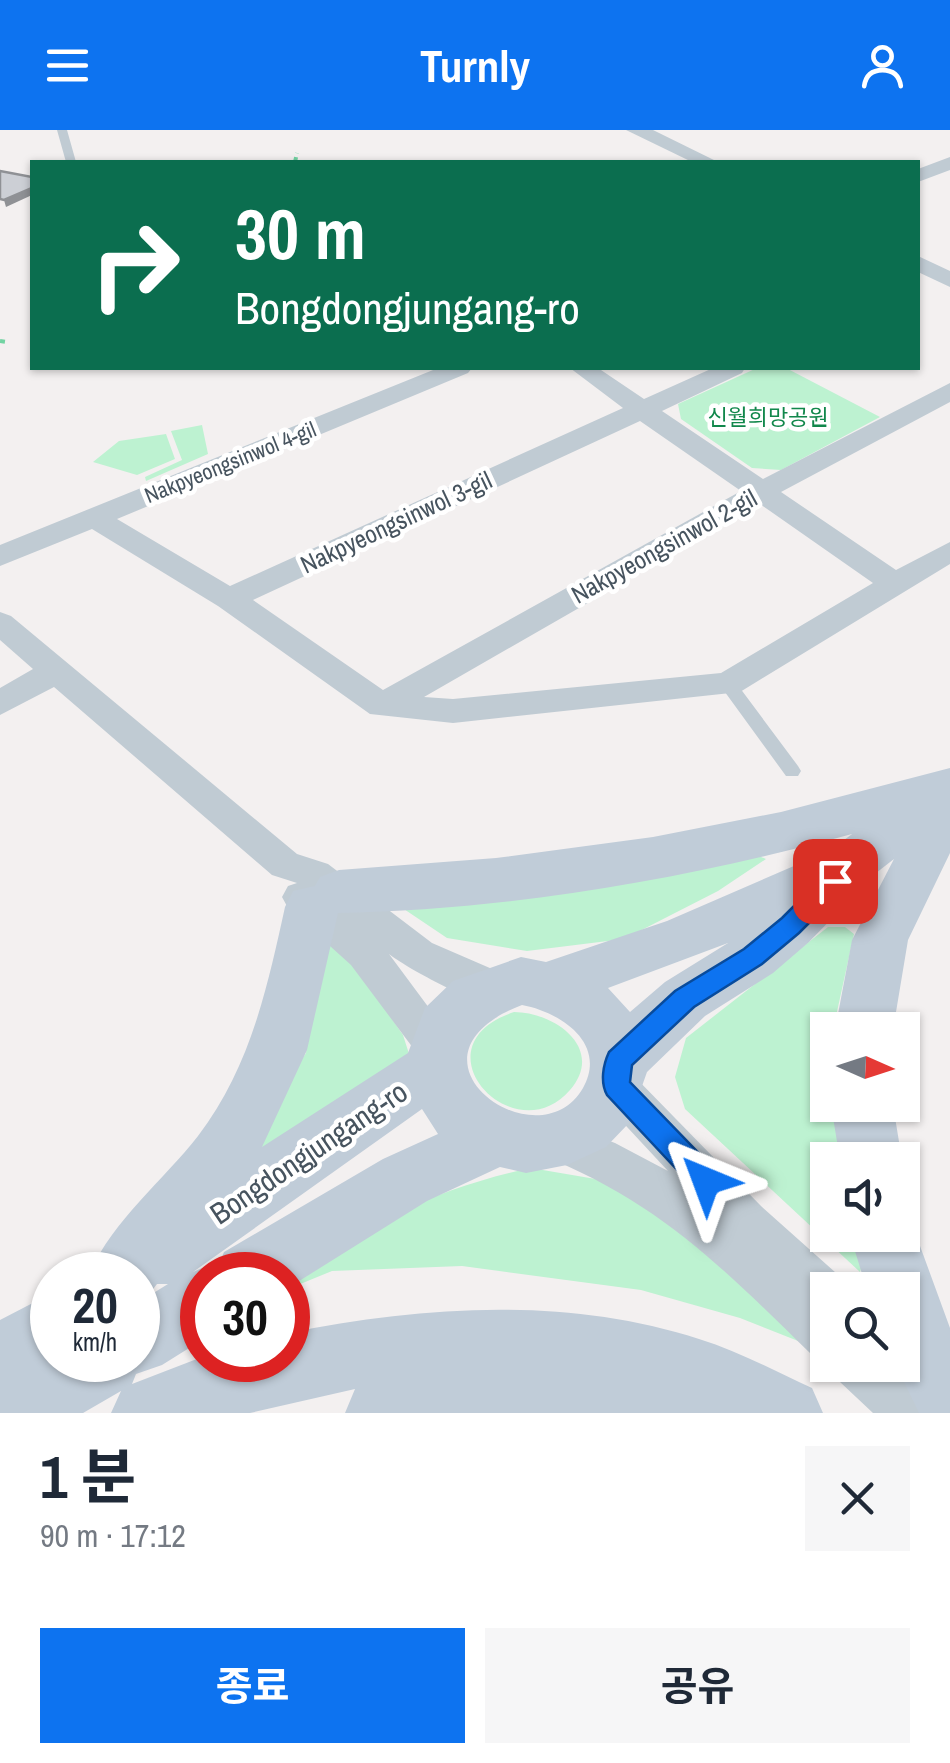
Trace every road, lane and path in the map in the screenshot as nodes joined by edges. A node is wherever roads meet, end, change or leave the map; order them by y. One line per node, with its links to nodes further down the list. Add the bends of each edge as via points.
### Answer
1 (62, 130): 4 (lane)
2 (636, 130): 6 (street)
3 (297, 152): 5 (path)
4 (71, 160)
5 (295, 160)
6 (704, 160)
7 (950, 163): 8 (street)
8 (920, 175)
9 (454, 370): 15 (street, Nakpyeongsinwol 4-gil)
10 (585, 370): 13 (street)
11 (729, 370): 13 (street, Nakpyeongsinwol 3-gil)
12 (950, 391): 14 (street, Nakpyeongsinwol 2-gil)
13 (643, 409): 14 (street); 19 (street, Nakpyeongsinwol 3-gil)
14 (762, 492): 18 (street); 24 (street, Nakpyeongsinwol 2-gil)
15 (94, 518): 17 (street, Nakpyeongsinwol 4-gil); 19 (street)
16 (950, 551): 18 (street)
17 (0, 556)
18 (895, 584): 22 (street)
19 (229, 599): 24 (street)
20 (0, 624): 21 (street)
21 (58, 669): 23 (street); 29 (street)
22 (728, 684): 24 (street, via 453,711); 25 (lane)
23 (0, 703)
24 (382, 706)
25 (792, 772)
26 (950, 789): 28 (street); 29 (street, via 682,853 468,884)
27 (950, 801): 32 (street, via 880,940)
28 (857, 858): 30 (street, via 686,937); 34 (street, via 790,926 685,999)
29 (312, 888): 31 (street, via 418,955); 33 (street); 36 (street, via 284,1029 249,1113)
30 (550, 984): 31 (street); 34 (street, via 598,1012 613,1034)
31 (492, 987): 33 (street, Bongdongjungang-ro, via 466,1001 448,1022)
32 (867, 1012)
33 (436, 1057): 35 (street, Bongdongjungang-ro, via 445,1097 466,1122); 38 (street, Bongdongjungang-ro)
34 (618, 1073): 35 (street, via 604,1110 583,1129); 39 (street, via 745,1220)
35 (525, 1140): 37 (street, via 405,1180); 40 (street, via 608,1158 704,1219)
36 (141, 1252)
37 (286, 1252)
38 (160, 1257)
39 (810, 1281)
40 (810, 1320)
41 (30, 1341): 43 (street)
42 (920, 1341): 47 (street)
43 (0, 1359)
44 (69, 1382): 50 (street)
45 (875, 1382): 53 (street)
46 (916, 1382): 54 (street)
47 (950, 1401)
48 (611, 1403): 49 (street); 52 (street)
49 (410, 1409)
50 (15, 1413)
51 (147, 1413): 52 (street, via 207,1388 322,1358 407,1346 612,1352 694,1372)
52 (786, 1413)
53 (933, 1413)
54 (949, 1413)

